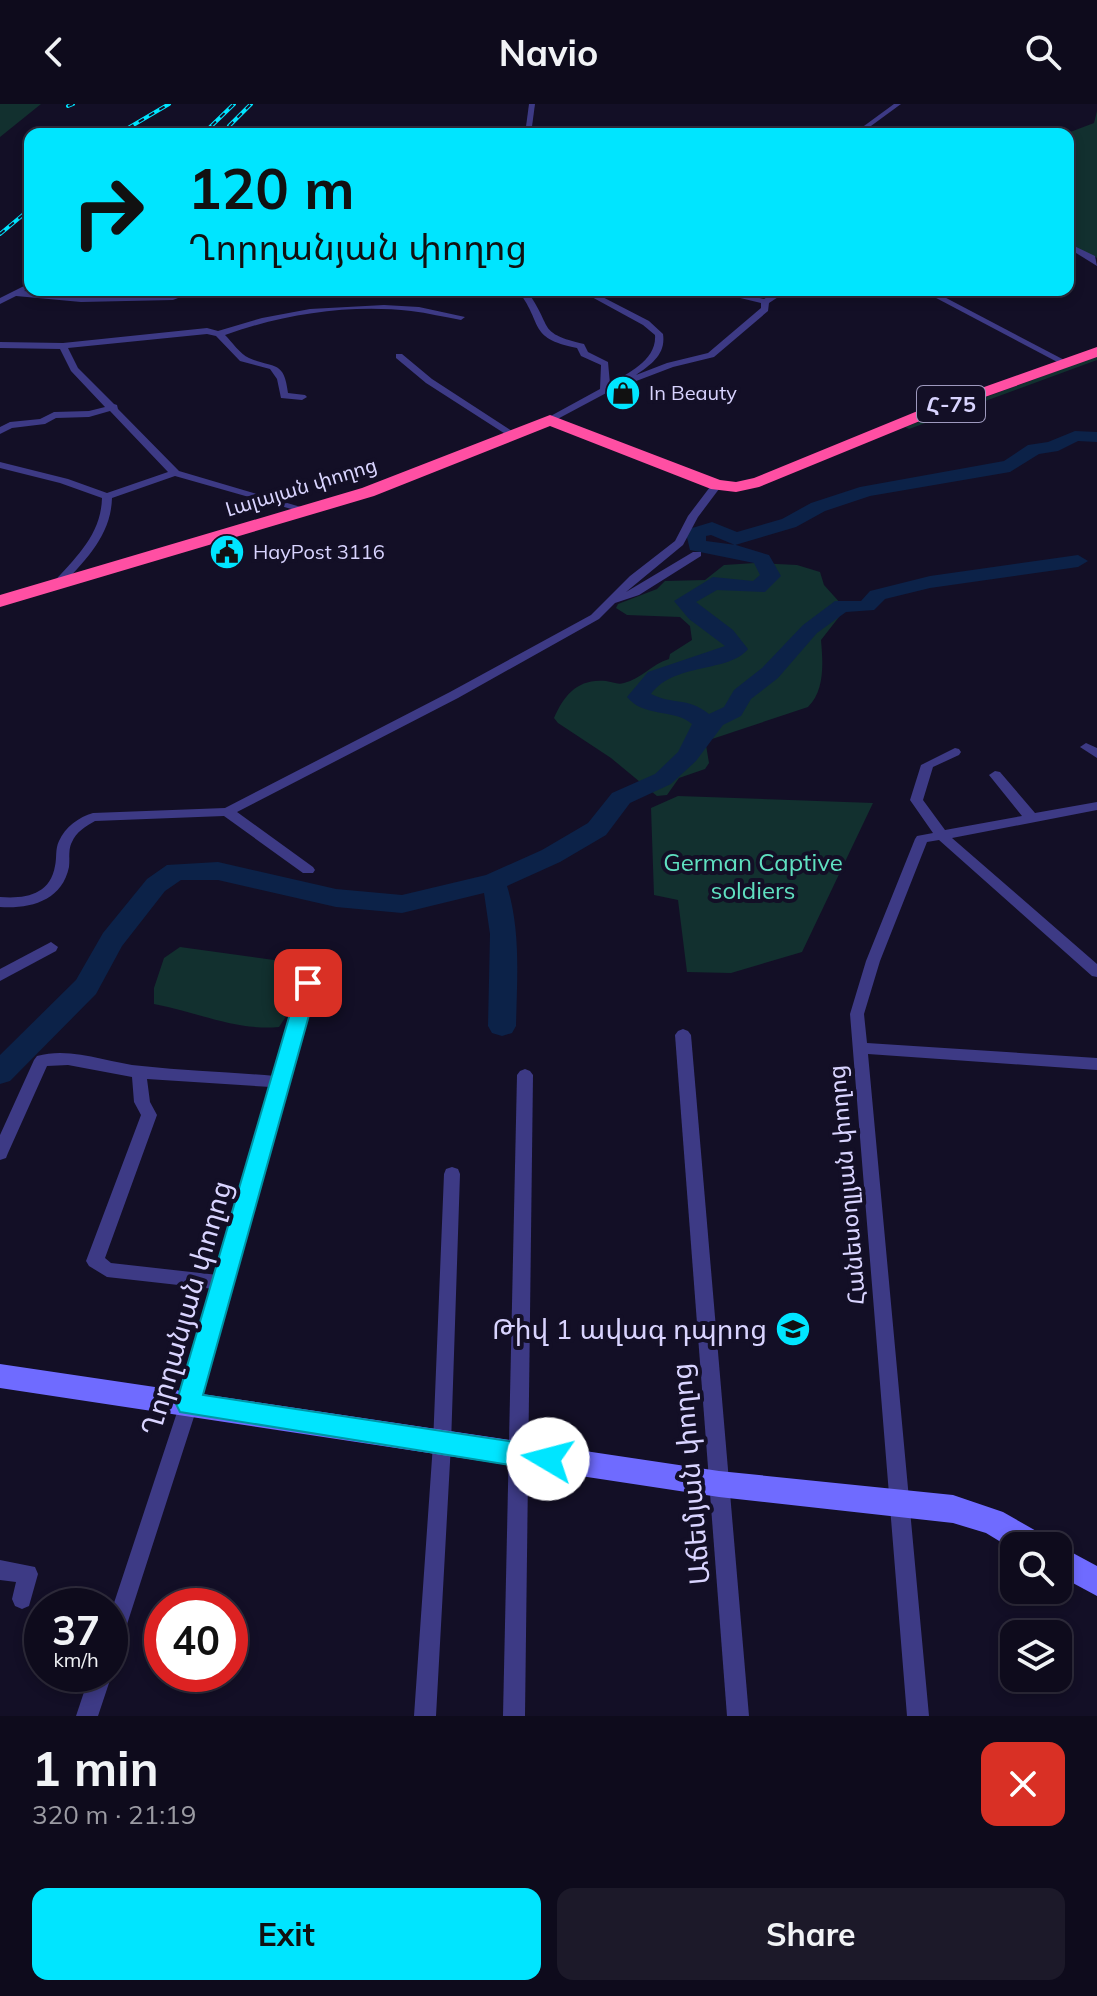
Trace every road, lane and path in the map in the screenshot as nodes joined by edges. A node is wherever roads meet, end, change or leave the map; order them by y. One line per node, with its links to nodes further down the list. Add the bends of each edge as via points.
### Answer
1 (532, 104): 3 (street)
2 (898, 104): 4 (street)
3 (529, 128)
4 (864, 128)
5 (1074, 248): 6 (street)
6 (1097, 264)
7 (24, 288): 8 (street)
8 (15, 293): 9 (street); 17 (street)
9 (24, 294)
10 (48, 296): 11 (street)
11 (176, 296)
12 (527, 296): 27 (street, via 550,338 581,346 584,354 605,364)
13 (594, 296): 27 (street, Լալայան փողոց, via 646,323 659,334 661,345 656,355)
14 (742, 296): 18 (street)
15 (775, 296): 18 (street, Լալայան փողոց)
16 (937, 296): 25 (street)
17 (0, 301)
18 (765, 302): 27 (street, Լալայան փողոց, via 765,309 711,355)
19 (461, 317): 20 (street, via 402,308 330,310 254,321)
20 (219, 334): 22 (street); 28 (street, via 243,359 273,367 282,379 284,396)
21 (0, 345): 22 (street)
22 (63, 346): 29 (street, via 74,369)
23 (1097, 352): 25 (highway, Հ-75)
24 (399, 356): 32 (street)
25 (1066, 363): 33 (highway, Հ-75, via 931,411)
26 (1097, 365): 33 (highway, Հ-75, via 945,422)
27 (605, 390): 30 (street, Լալայան փողոց)
28 (302, 397)
29 (114, 407): 31 (street, via 54,415); 35 (street)
30 (550, 420): 32 (highway, Լալայան փողոց); 36 (highway, Հ-75)
31 (0, 431)
32 (513, 435): 38 (highway, Լալայան փողոց, via 368,492)
33 (808, 463): 36 (highway, Հ-75, via 759,482)
34 (0, 465): 37 (street)
35 (175, 473): 37 (street); 38 (street)
36 (717, 485): 41 (street, via 679,543)
37 (107, 496): 40 (street, via 101,535)
38 (306, 510): 40 (highway, Լալայան փողոց)
39 (697, 554): 41 (street, via 635,593)
40 (57, 585): 42 (highway, Լալայան փողոց)
41 (614, 600): 46 (street, via 595,617 454,695)
42 (0, 601)
43 (955, 752): 48 (street, via 927,765 916,800)
44 (995, 775): 47 (street)
45 (1097, 806): 47 (street, Հանեսօղլյան փողոց)
46 (227, 812): 49 (street); 50 (street, via 93,817 77,824 63,844 58,882 47,896)
47 (1032, 819): 48 (street, Հանեսօղլյան փողոց)
48 (942, 836): 52 (street); 56 (street, Հանեսօղլյան փողոց, via 922,839 888,921 857,1014)
49 (308, 870)
50 (0, 902)
51 (51, 947): 53 (street)
52 (1097, 972)
53 (0, 976)
54 (308, 983): 60 (street, Ղորղանյան փողոց)
55 (683, 1035): 68 (street, Աճեմյան փողոց)
56 (859, 1048): 57 (street); 69 (street, Հանեսօղլյան փողոց)
57 (1097, 1064)
58 (139, 1072): 60 (street); 61 (street, via 68,1059 42,1060); 63 (street, via 149,1115 95,1261 107,1270)
59 (525, 1075): 67 (street)
60 (280, 1082): 63 (street, Ղորղանյան փողոց)
61 (0, 1153)
62 (452, 1174): 66 (street)
63 (225, 1283): 65 (street, Ղորղանյան փողոց)
64 (0, 1376): 65 (street)
65 (188, 1404): 66 (street); 74 (street, Ղորղանյան փողոց)
66 (442, 1444): 67 (street); 78 (street)
67 (519, 1455): 68 (street); 79 (street)
68 (719, 1484): 69 (street); 80 (street, Աճեմյան փողոց)
69 (899, 1503): 70 (street, via 953,1509); 81 (street, Հանեսօղլյան փողոց)
70 (1010, 1532)
71 (1072, 1567): 73 (street)
72 (0, 1570): 75 (street, via 28,1574)
73 (1097, 1582)
74 (128, 1590)
75 (22, 1599)
76 (95, 1692): 77 (street)
77 (87, 1716)
78 (425, 1716)
79 (514, 1716)
80 (738, 1716)
81 (918, 1716)

